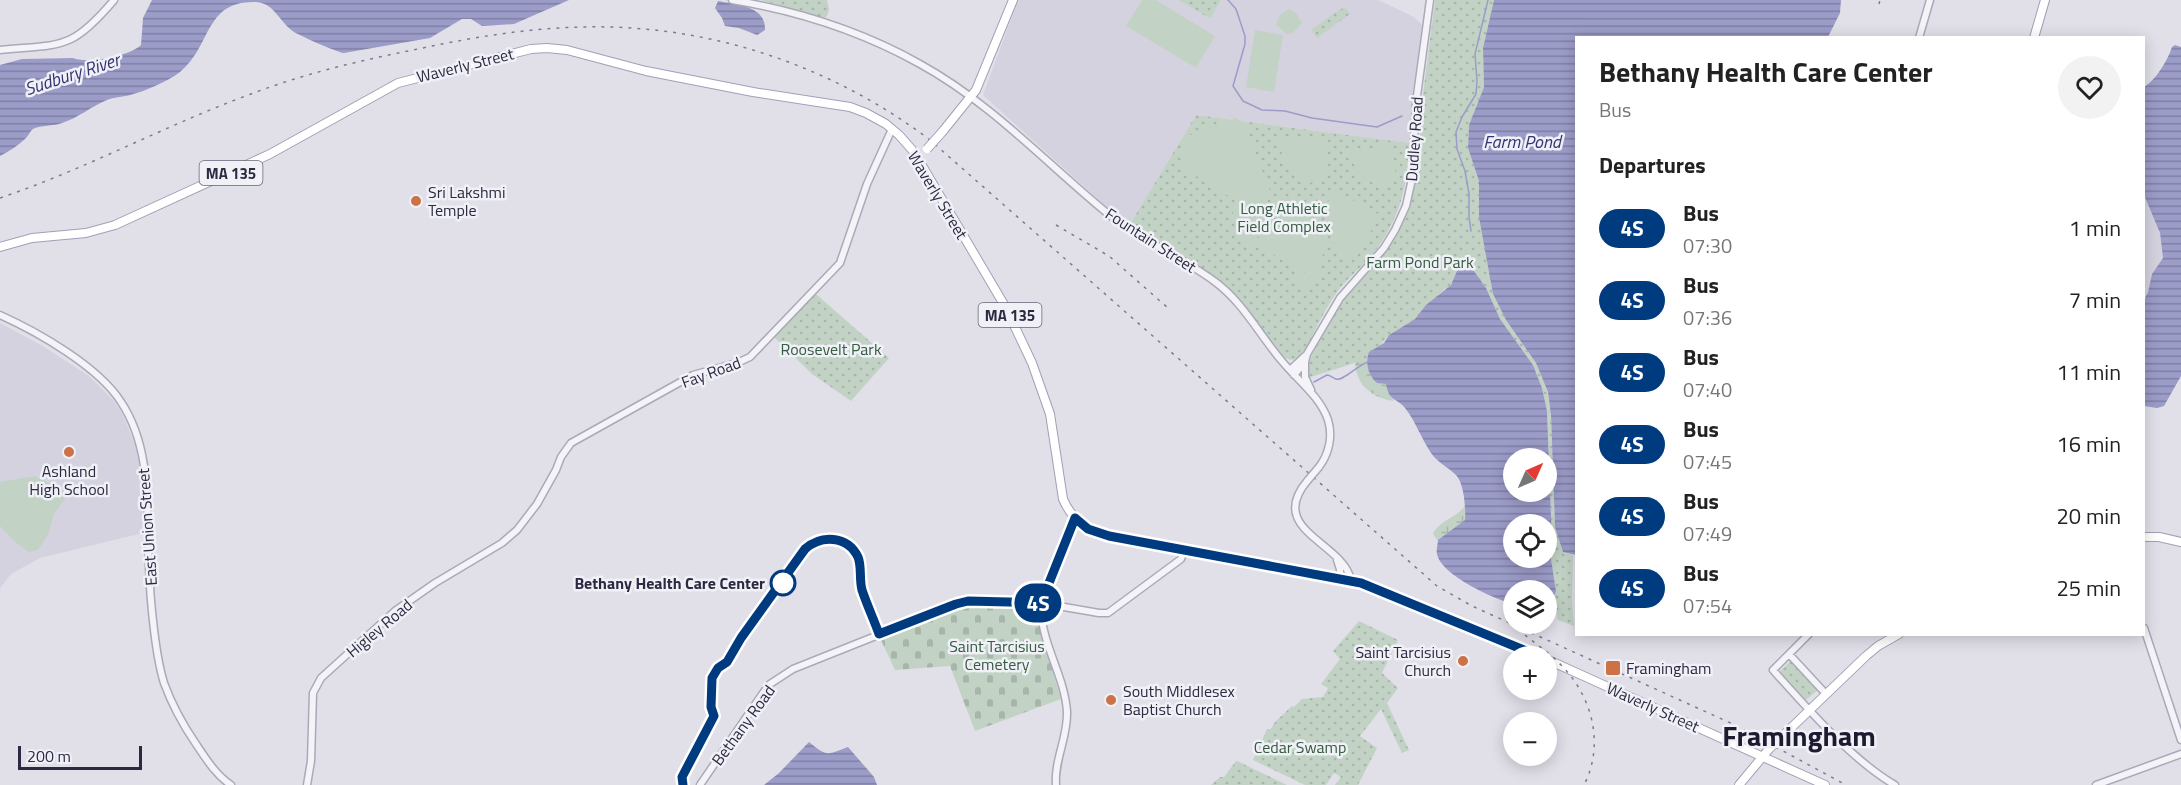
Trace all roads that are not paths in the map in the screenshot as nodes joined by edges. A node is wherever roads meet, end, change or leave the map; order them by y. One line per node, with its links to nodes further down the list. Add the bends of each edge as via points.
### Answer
1 (114, 0): 9 (street, via 72,41)
2 (732, 0): 10 (street, Fountain Street, via 800,15 860,35 918,63)
3 (1013, 0): 10 (main road)
4 (1430, 0): 15 (street, Dudley Road, via 1406,206 1384,248 1340,298)
5 (1930, 0): 7 (street)
6 (2045, 0): 8 (main road)
7 (1920, 36)
8 (2035, 36)
9 (0, 50)
10 (971, 96): 12 (main road, bridge); 16 (street, Fountain Street, via 1115,219 1220,285)
11 (892, 129): 12 (main road, Waverly Street / MA 135); 13 (main road, Waverly Street / MA 135, via 872,116 842,105 694,81 567,50 538,48 398,83 270,154 115,225); 19 (street, Fay Road, via 867,184 843,258 817,288 750,357 693,375 571,443)
12 (917, 158): 20 (main road, Waverly Street / MA 135, via 1006,308 1032,363 1050,414 1063,499)
13 (0, 247)
14 (0, 315): 39 (street, East Union Street, via 92,371 116,394 131,420 143,461 149,567 164,681 186,729)
15 (1305, 358): 16 (street, via 1292,362); 17 (street, Dudley Road); 18 (street, via 1305,377)
16 (1280, 359): 17 (street, Fountain Street)
17 (1292, 373): 18 (street, Fountain Street)
18 (1316, 398): 24 (street, Fountain Street, bridge, via 1330,432 1328,452 1297,497 1296,510 1307,532)
19 (527, 518): 40 (street, Higley Road, via 502,543 394,611 321,678 313,693)
20 (1075, 518): 23 (main road, via 1098,534); 27 (street)
21 (2145, 537): 22 (main road)
22 (2181, 542)
23 (1185, 549): 25 (main road); 27 (street, Bethany Road, via 1181,560 1108,613)
24 (1335, 557): 25 (street, via 1340,565); 26 (street, Fountain Street)
25 (1340, 578): 26 (main road)
26 (1351, 580): 31 (main road)
27 (1041, 603): 41 (street, Bethany Road, via 962,602 793,669 770,684); 42 (street, via 1067,712)
28 (2145, 631): 36 (street)
29 (1807, 636): 32 (street)
30 (1884, 638): 34 (main road)
31 (1514, 646)
32 (1789, 654): 34 (street); 35 (street, via 1773,670)
33 (1557, 664): 38 (main road, Waverly Street)
34 (1826, 694): 35 (main road)
35 (1810, 710): 38 (main road); 45 (street)
36 (2181, 740)
37 (2181, 754): 46 (street)
38 (1763, 756): 43 (main road); 44 (main road, Waverly Street)
39 (229, 784)
40 (307, 785)
41 (700, 785)
42 (1056, 785)
43 (1739, 785)
44 (1825, 785)
45 (1895, 785)
46 (2096, 785)

